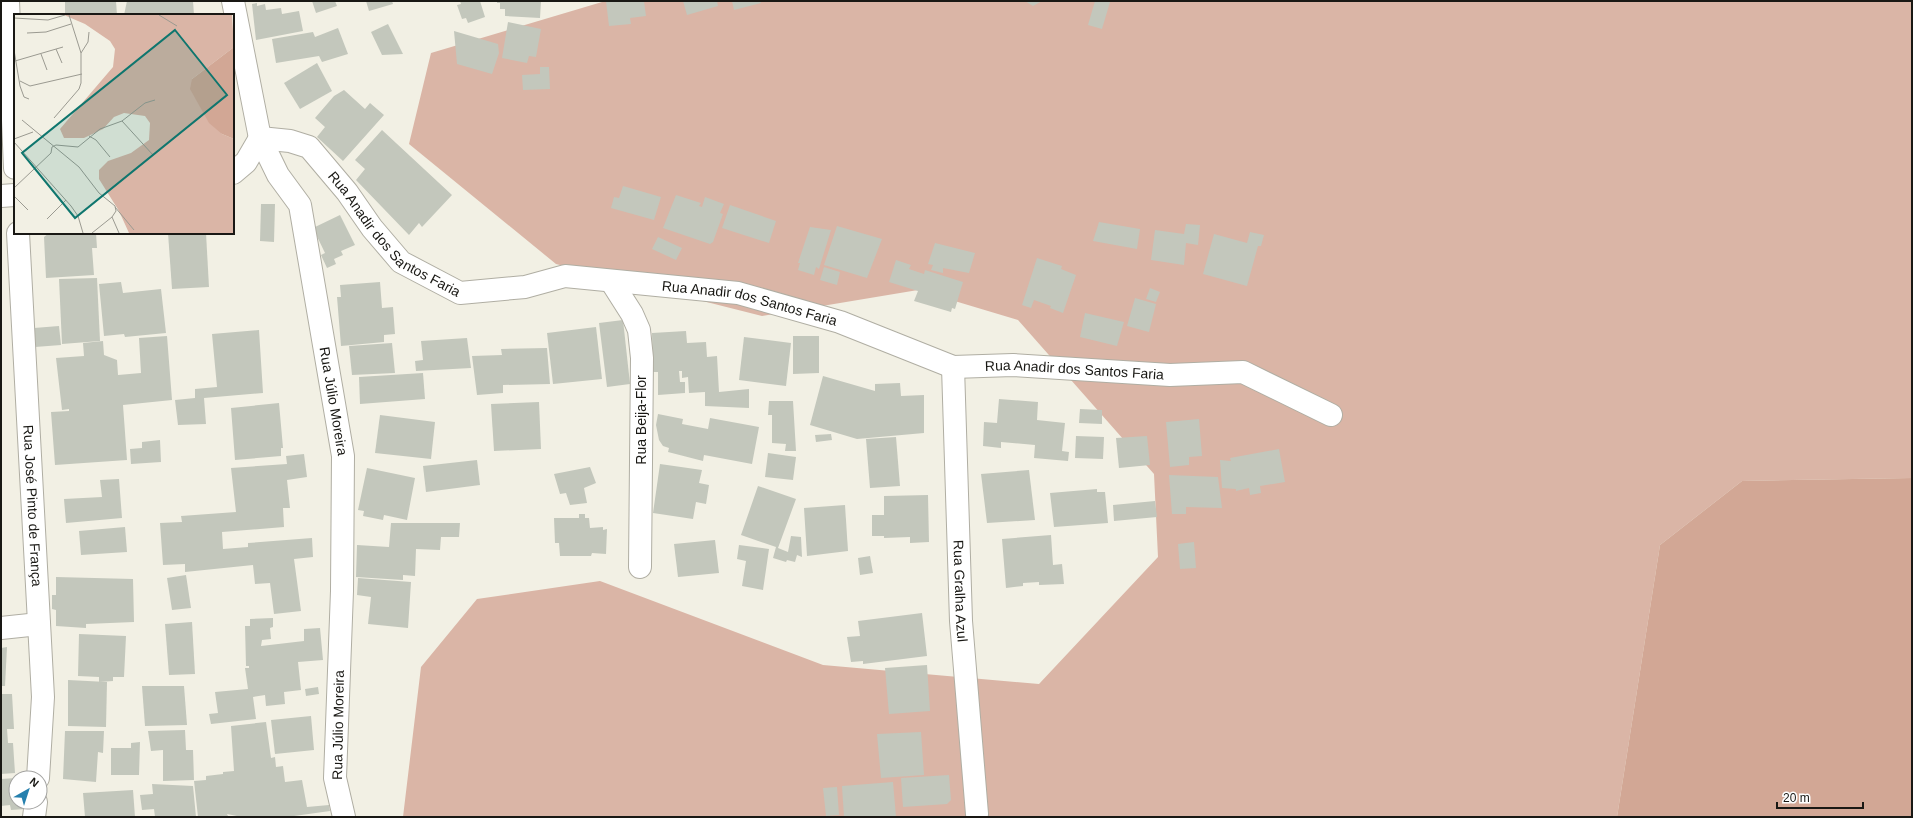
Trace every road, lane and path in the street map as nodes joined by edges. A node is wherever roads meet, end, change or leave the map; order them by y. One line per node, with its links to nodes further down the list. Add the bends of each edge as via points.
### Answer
1 (8, 1): 4 (street)
2 (233, 1): 3 (street, Rua Júlio Moreira)
3 (260, 138): 5 (street, via 246,162); 9 (street, Rua Anadir dos Santos Faria, via 290,141 309,148 401,262 460,293 525,287 565,276); 17 (street, Rua Júlio Moreira, via 278,175 300,205 343,456 342,591 335,778)
4 (14, 144)
5 (234, 172)
6 (14, 195): 7 (street)
7 (1, 196)
8 (18, 234): 13 (street, Rua José Pinto de França)
9 (611, 281): 10 (street, Rua Anadir dos Santos Faria, via 738,293 840,322); 12 (street, Rua Beija-Flor, via 639,330 642,358)
10 (953, 368): 11 (street, Rua Anadir dos Santos Faria, via 1013,365 1170,375 1242,372); 16 (street, Rua Gralha Azul, via 961,621)
11 (1331, 415)
12 (640, 567)
13 (39, 624): 14 (street); 15 (street, Rua José Pinto de França, via 43,697)
14 (1, 628)
15 (38, 770)
16 (977, 814)
17 (344, 817)

